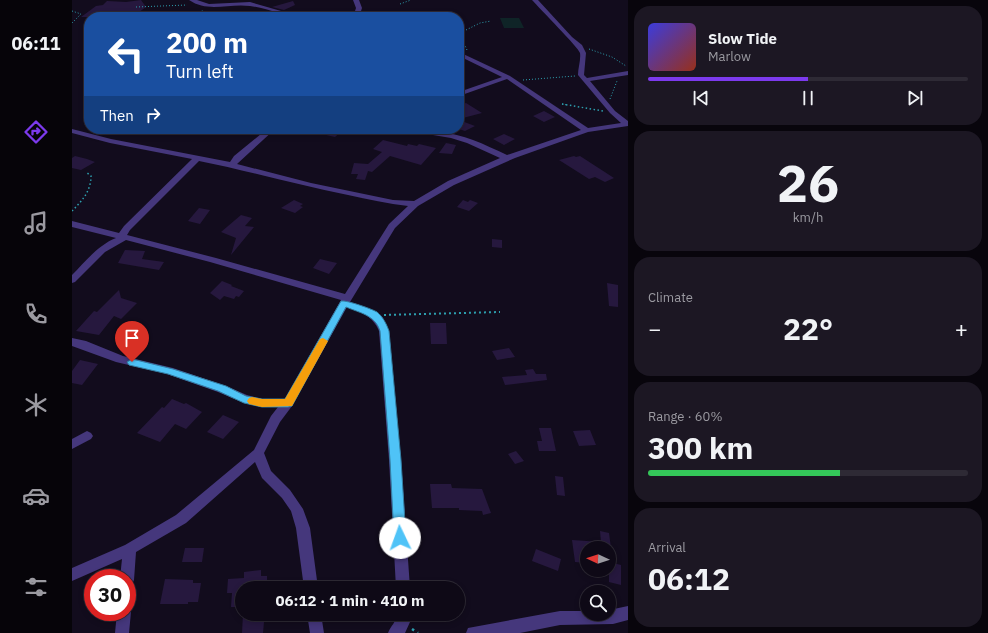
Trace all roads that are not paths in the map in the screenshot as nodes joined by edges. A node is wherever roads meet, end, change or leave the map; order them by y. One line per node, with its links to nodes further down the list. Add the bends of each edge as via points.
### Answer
1 (192, 0): 4 (street, via 208,6)
2 (356, 0): 6 (street)
3 (535, 0): 9 (street, via 579,45 583,60)
4 (243, 2): 5 (street)
5 (282, 12)
6 (358, 12)
7 (464, 56): 10 (street)
8 (628, 73): 9 (street)
9 (583, 78): 12 (street, via 612,112)
10 (511, 79): 11 (street); 13 (street)
11 (464, 93)
12 (627, 124): 13 (street)
13 (587, 130): 20 (street)
14 (72, 131): 15 (street)
15 (84, 134)
16 (86, 134): 19 (street)
17 (265, 134): 21 (street)
18 (440, 134): 20 (street, via 470,140)
19 (198, 158): 21 (street); 24 (street, via 127,228)
20 (506, 158): 22 (street, via 451,183)
21 (232, 165): 22 (street, via 311,185)
22 (415, 204): 26 (street, via 392,226)
23 (72, 224): 24 (street)
24 (122, 238): 25 (street, via 99,253); 26 (street, via 213,260)
25 (72, 280)
26 (346, 301): 28 (street); 36 (street, via 373,314 382,323 384,331)
27 (72, 342): 28 (street, via 120,359 169,371 244,399 262,403)
28 (288, 403): 31 (street, via 275,419)
29 (87, 436): 30 (street)
30 (72, 444)
31 (258, 453): 32 (street, via 181,519); 35 (street, via 266,474 297,509 303,528)
32 (130, 549): 33 (street); 34 (street)
33 (128, 569)
34 (72, 575)
35 (310, 581)
36 (403, 581)
37 (628, 613): 44 (street, via 613,617 560,618)
38 (123, 621): 41 (street)
39 (315, 621): 42 (street)
40 (404, 621): 43 (street)
41 (122, 633)
42 (317, 633)
43 (395, 633)
44 (473, 633)

